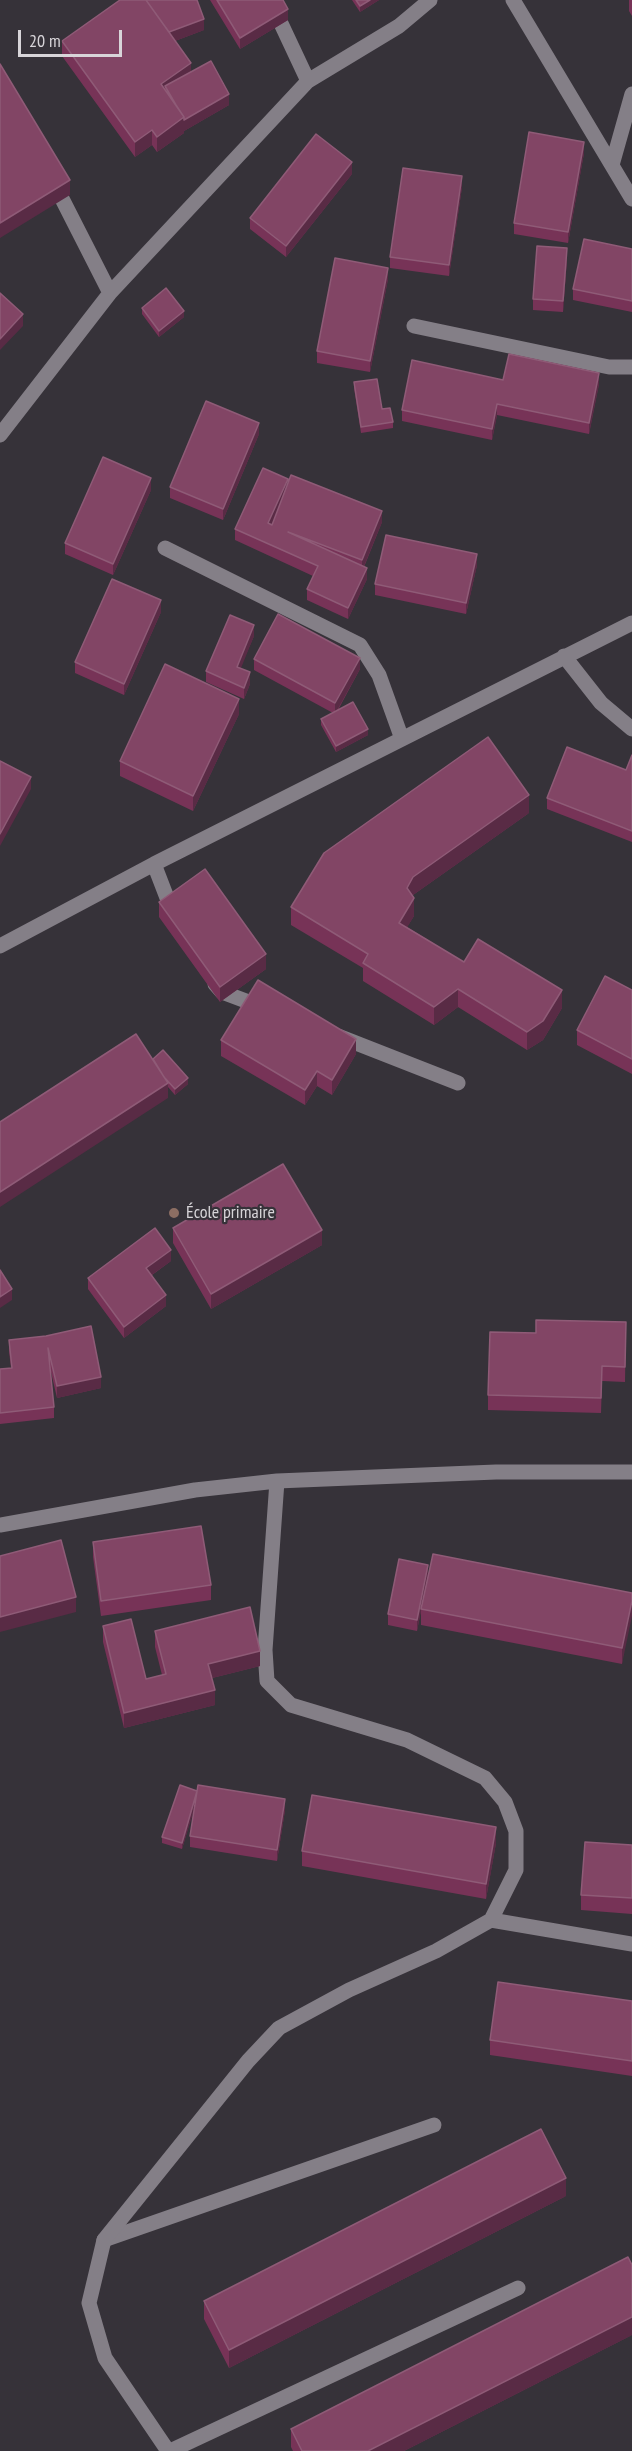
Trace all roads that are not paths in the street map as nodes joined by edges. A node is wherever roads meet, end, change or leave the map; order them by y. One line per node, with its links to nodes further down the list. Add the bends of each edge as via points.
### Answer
1 (270, 0): 4 (street)
2 (430, 0): 4 (street, via 399,26)
3 (513, 0): 6 (street)
4 (308, 81): 9 (street)
5 (632, 94): 6 (street)
6 (612, 165): 8 (street)
7 (47, 171): 9 (street)
8 (632, 199)
9 (110, 293): 12 (street)
10 (414, 326): 11 (street, via 609,368)
11 (632, 367)
12 (0, 435)
13 (165, 548): 17 (street, via 360,645 380,675)
14 (632, 623): 15 (street)
15 (564, 656): 16 (street, via 601,703); 17 (street)
16 (632, 729)
17 (402, 739): 18 (street)
18 (154, 864): 19 (street); 20 (street)
19 (177, 926)
20 (0, 946)
21 (202, 971): 22 (street, via 222,992)
22 (276, 1013)
23 (319, 1029): 24 (street)
24 (458, 1083)
25 (632, 1472): 26 (street, via 496,1472)
26 (277, 1480): 27 (street, via 195,1490); 28 (street, via 265,1650 267,1680 291,1705 407,1740 485,1778 505,1802 516,1831 516,1870)
27 (0, 1525)
28 (491, 1920): 29 (street); 31 (street, via 279,2028 248,2061)
29 (632, 1944)
30 (434, 2125): 31 (street)
31 (104, 2241): 33 (street, via 89,2303 105,2358)
32 (518, 2288): 33 (street)
33 (169, 2451)

